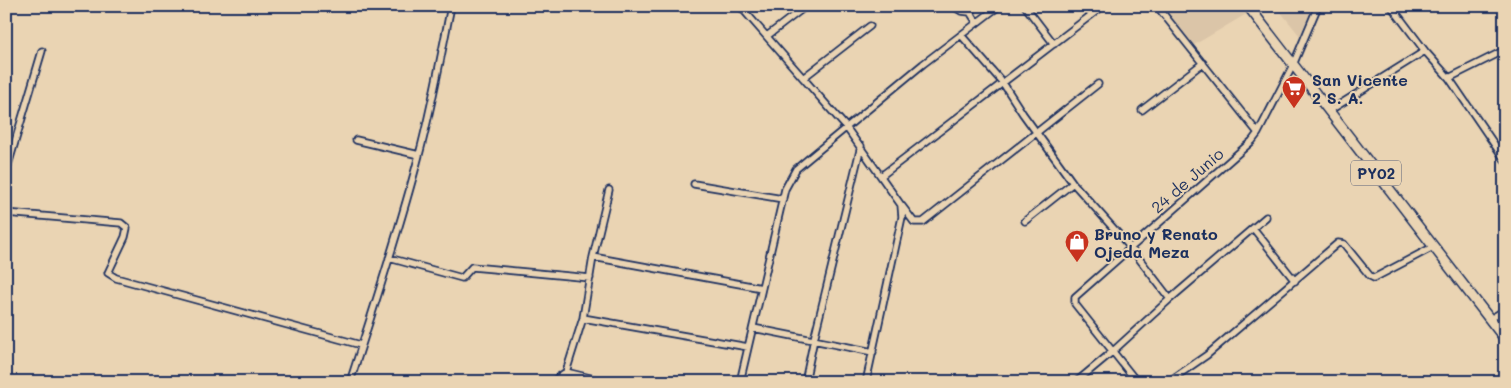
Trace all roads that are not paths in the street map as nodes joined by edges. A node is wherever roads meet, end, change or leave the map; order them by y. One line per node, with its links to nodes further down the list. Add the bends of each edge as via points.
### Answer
1 (451, 6): 33 (street)
2 (740, 6): 15 (street)
3 (806, 6): 15 (street)
4 (952, 6): 12 (street, via 970,12)
5 (999, 6): 12 (street)
6 (1025, 6): 16 (street)
7 (1103, 6): 16 (street)
8 (1157, 6): 20 (street)
9 (1248, 6): 21 (main road, PY02)
10 (1318, 6): 21 (street, 24 de Junio)
11 (1391, 6): 19 (street)
12 (977, 23): 14 (street)
13 (870, 26): 22 (street)
14 (961, 35): 24 (street); 28 (street)
15 (767, 36): 22 (street)
16 (1054, 44): 24 (street)
17 (1505, 50): 23 (street)
18 (42, 51): 35 (street)
19 (1425, 51): 23 (street); 27 (street)
20 (1203, 63): 26 (street); 30 (street)
21 (1293, 64): 27 (main road, PY02); 30 (street, 24 de Junio)
22 (804, 78): 28 (street)
23 (1449, 78): 34 (street)
24 (1003, 83): 29 (street); 36 (street)
25 (1098, 84): 29 (street)
26 (1142, 110)
27 (1329, 111): 46 (main road, PY02)
28 (846, 127): 32 (street); 40 (street, via 796,169)
29 (1036, 133): 37 (street); 41 (street, via 923,222 914,222)
30 (1258, 133): 47 (street, 24 de Junio, via 1252,142)
31 (356, 140): 33 (street)
32 (861, 146): 36 (street); 58 (street)
33 (419, 155): 49 (street)
34 (1505, 160)
35 (6, 172)
36 (881, 176): 41 (street)
37 (1073, 183): 44 (street); 47 (street)
38 (694, 184): 40 (street)
39 (609, 190): 48 (street)
40 (783, 200): 52 (street)
41 (901, 205): 62 (street, via 902,217)
42 (6, 213): 60 (street, via 121,222 127,228 126,237 108,273 116,278)
43 (1266, 217): 45 (street)
44 (1025, 222)
45 (1253, 228): 51 (street); 53 (street)
46 (1433, 247): 51 (street, via 1374,278 1344,244 1339,243); 56 (main road, PY02)
47 (1131, 248): 53 (street); 63 (street, 24 de Junio, via 1075,297 1074,304)
48 (592, 256): 50 (street); 52 (street)
49 (389, 258): 50 (street, via 462,278 472,267); 60 (street)
50 (590, 278): 55 (street)
51 (1295, 281): 73 (street, via 1206,355)
52 (762, 288): 57 (street)
53 (1170, 299): 63 (street)
54 (1505, 310): 56 (street)
55 (583, 318): 61 (street); 64 (street)
56 (1490, 319): 59 (main road, PY02)
57 (753, 328): 58 (street); 61 (street)
58 (814, 339): 62 (street); 69 (street)
59 (1505, 339)
60 (361, 345): 65 (street)
61 (748, 347): 68 (street)
62 (873, 352): 70 (street)
63 (1112, 352): 71 (street); 72 (street)
64 (566, 372): 66 (street); 67 (street)
65 (350, 382)
66 (552, 382)
67 (607, 382)
68 (740, 382)
69 (806, 382)
70 (866, 382)
71 (1076, 382)
72 (1137, 382)
73 (1168, 382)

